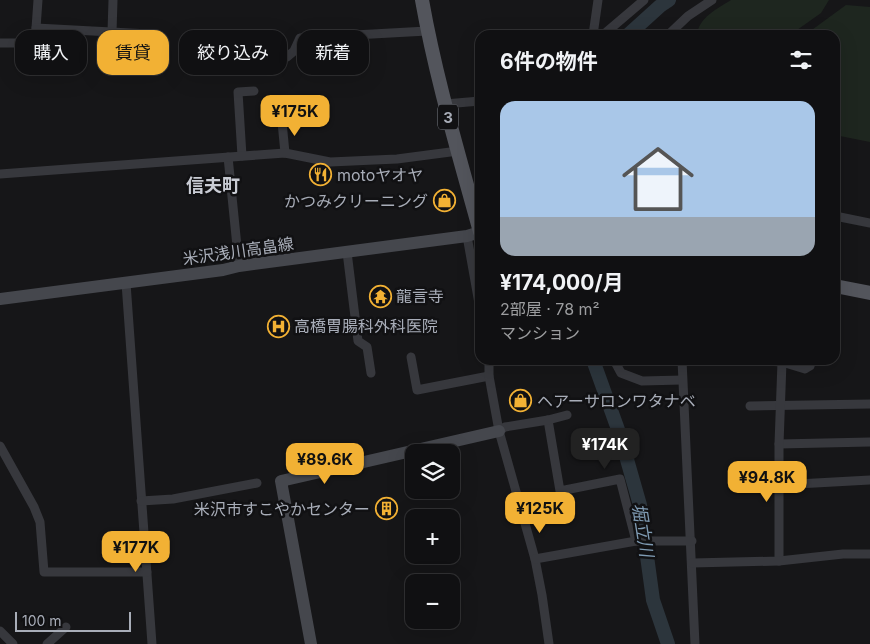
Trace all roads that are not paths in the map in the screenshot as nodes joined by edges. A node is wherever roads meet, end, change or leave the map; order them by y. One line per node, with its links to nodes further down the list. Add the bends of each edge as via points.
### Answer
1 (38, 0): 7 (street)
2 (113, 0): 8 (street)
3 (422, 0): 13 (main road, 3)
4 (598, 0): 9 (street)
5 (644, 0): 10 (street)
6 (712, 0): 11 (street)
7 (36, 28): 12 (street); 14 (street, via 36,39 30,43)
8 (112, 30)
9 (594, 30)
10 (609, 30)
11 (673, 30)
12 (97, 31)
13 (427, 32): 15 (street, via 300,38); 18 (main road, 3)
14 (0, 43)
15 (287, 57)
16 (254, 91): 23 (street, via 238,92)
17 (475, 101): 18 (street)
18 (445, 104): 20 (main road, 3)
19 (282, 122): 21 (street)
20 (458, 151): 21 (street, via 397,159 330,162); 27 (main road, 3)
21 (285, 153): 23 (street)
22 (228, 156): 23 (street); 24 (street); 30 (street)
23 (242, 156)
24 (0, 174)
25 (840, 217): 26 (street)
26 (870, 223)
27 (475, 229)
28 (475, 234): 29 (main road, 米沢浅川高畠線)
29 (348, 252): 30 (main road, 米沢浅川高畠線); 42 (street, via 358,341 367,347)
30 (238, 266): 31 (main road, 米沢浅川高畠線)
31 (126, 283): 34 (main road, 米沢浅川高畠線); 57 (street)
32 (840, 287): 33 (main road)
33 (870, 293)
34 (0, 299)
35 (411, 357): 43 (street, via 417,390)
36 (489, 365): 43 (street)
37 (617, 365): 44 (street, via 621,373 642,381)
38 (682, 365): 44 (street)
39 (782, 365): 46 (street)
40 (792, 365): 41 (street, via 805,369)
41 (810, 365)
42 (371, 373)
43 (489, 376): 50 (street)
44 (682, 380): 59 (street)
45 (870, 404): 46 (street)
46 (779, 405): 47 (street); 52 (street)
47 (750, 406)
48 (567, 415): 49 (street)
49 (548, 420): 50 (street, via 505,427); 58 (street, via 560,491 620,479)
50 (499, 431): 61 (street); 68 (main road, via 281,481)
51 (870, 442): 52 (street)
52 (779, 444): 56 (street)
53 (0, 446): 64 (street, via 40,522 44,572)
54 (870, 480): 56 (street)
55 (257, 483): 57 (street, via 174,499)
56 (779, 485): 62 (street)
57 (142, 501): 64 (street)
58 (636, 541): 59 (street); 61 (street)
59 (692, 541): 63 (street)
60 (870, 554): 62 (street)
61 (534, 559): 69 (street)
62 (779, 562): 63 (street)
63 (692, 563): 70 (street)
64 (147, 572): 67 (street)
65 (66, 627): 66 (street)
66 (47, 644)
67 (152, 644)
68 (311, 644)
69 (549, 644)
70 (696, 644)

